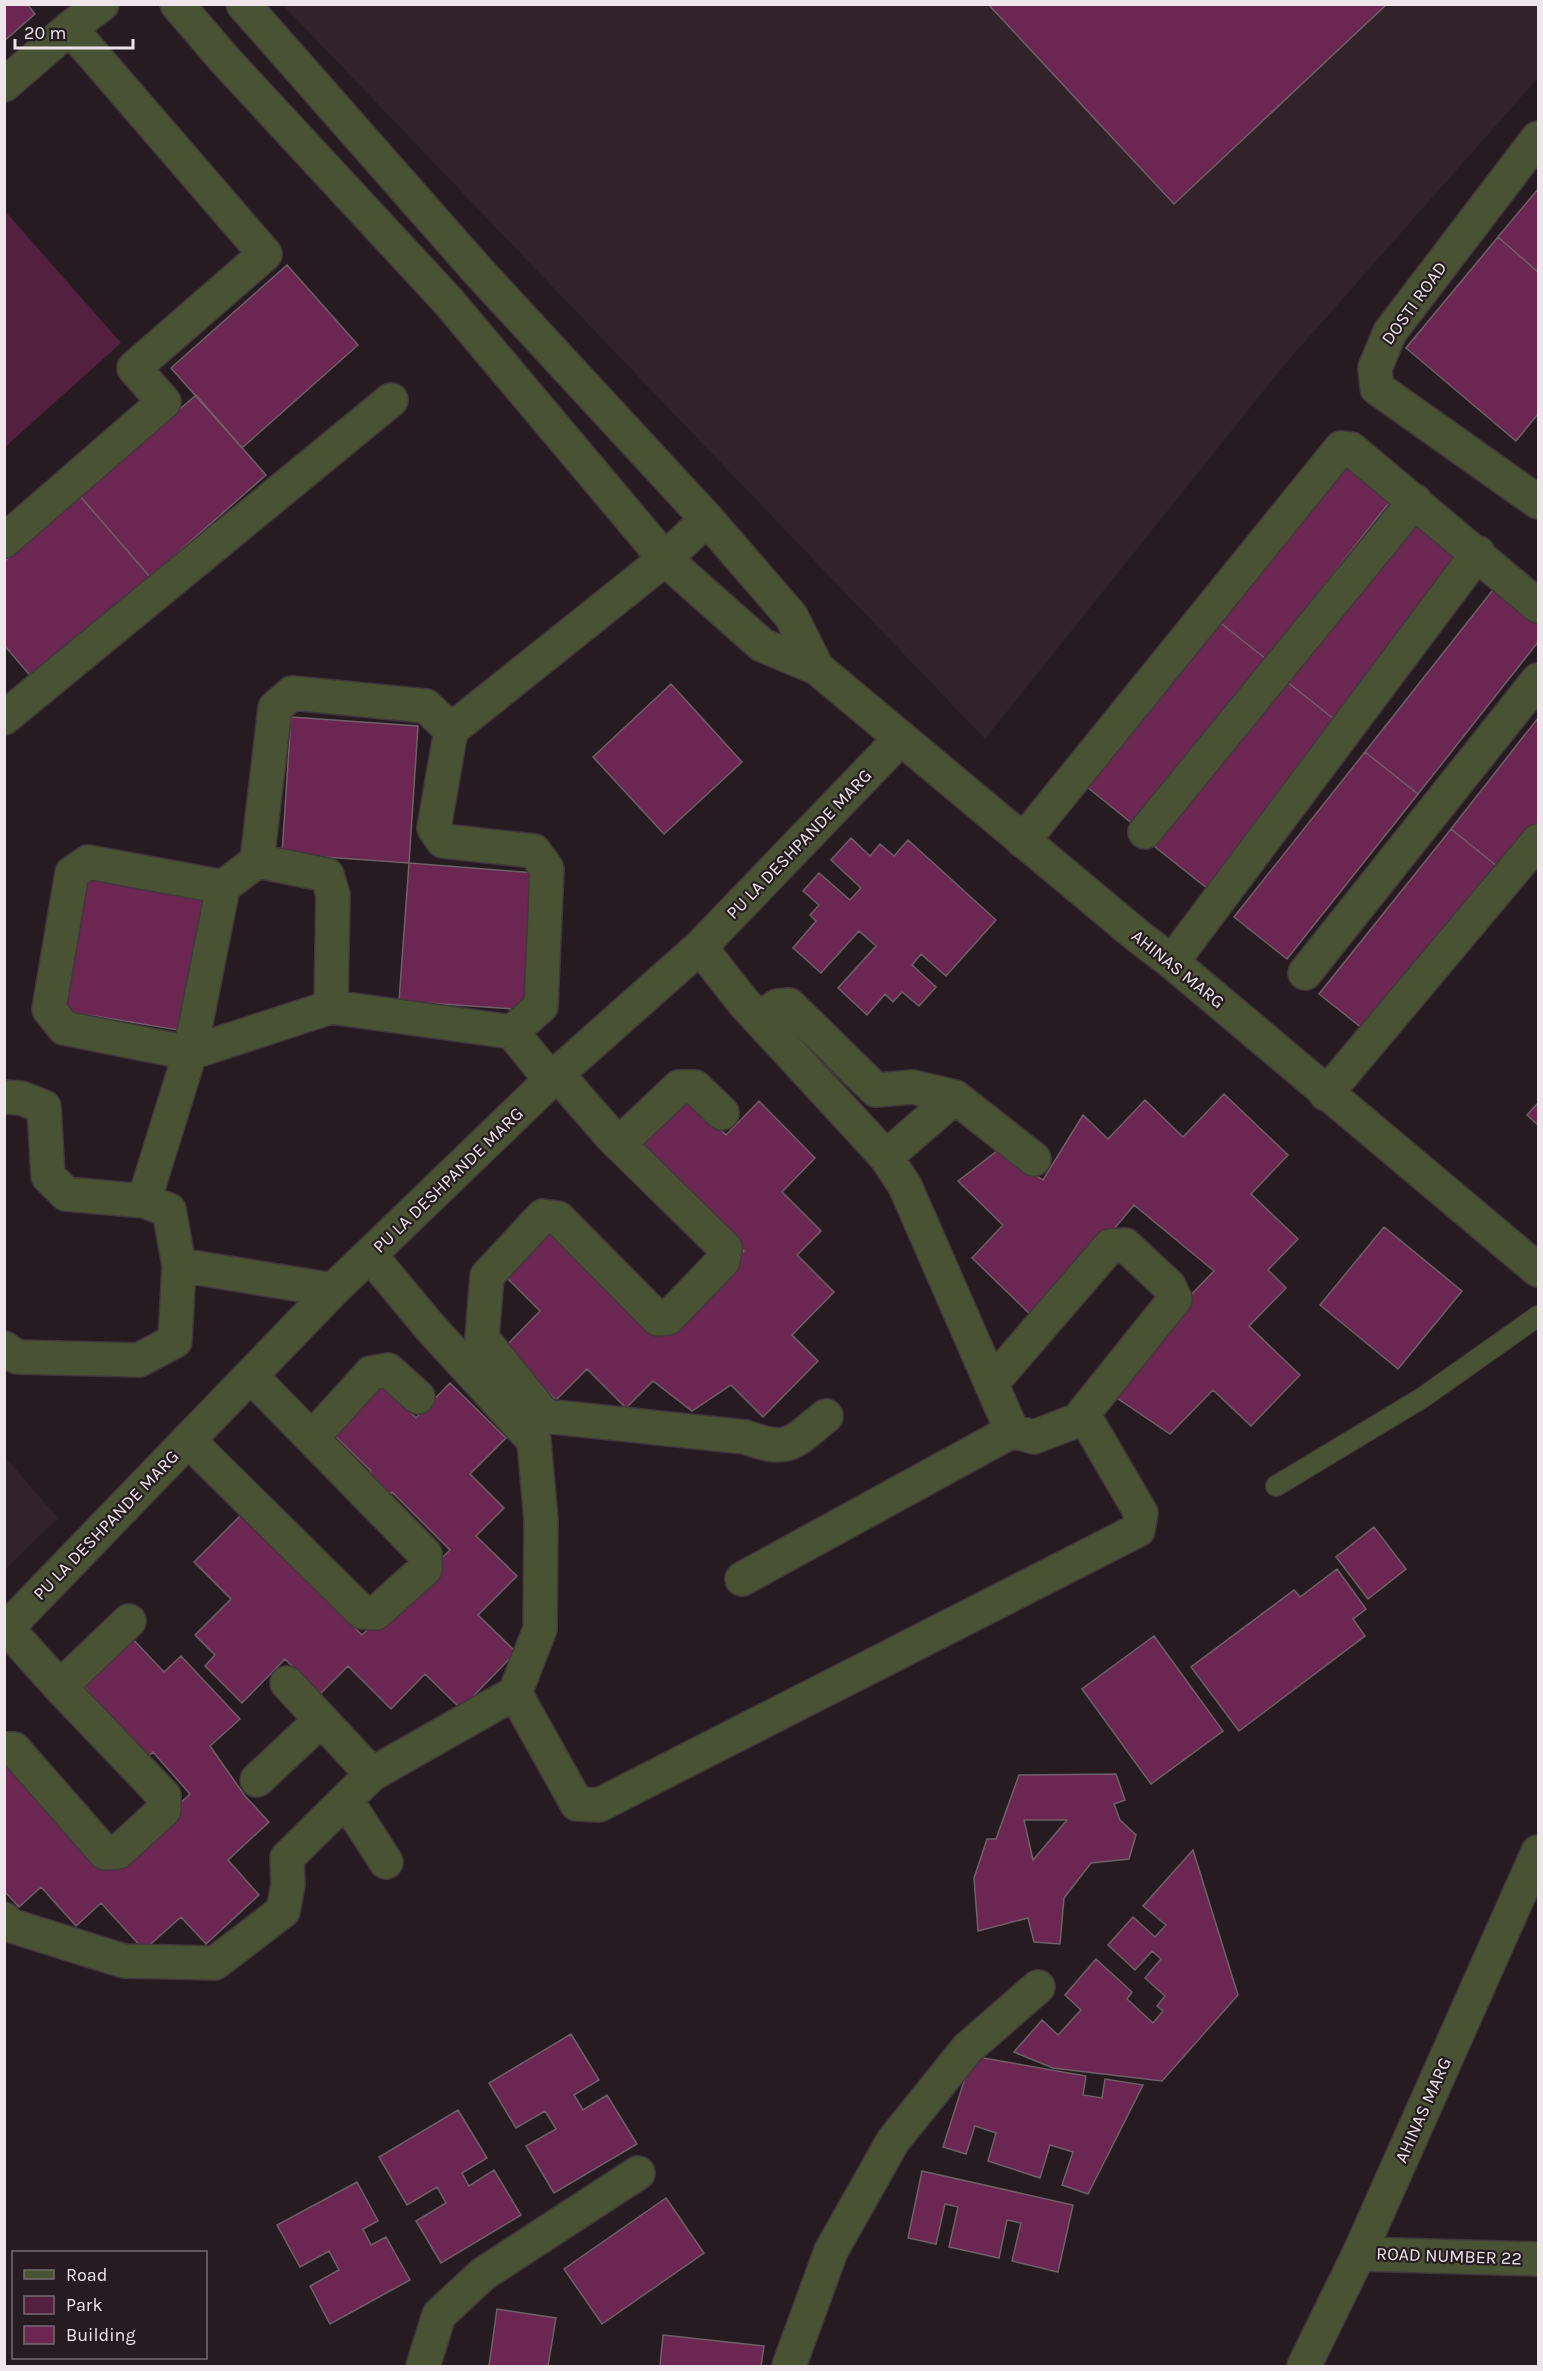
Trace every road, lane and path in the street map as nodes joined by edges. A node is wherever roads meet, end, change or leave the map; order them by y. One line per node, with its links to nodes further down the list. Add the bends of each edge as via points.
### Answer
1 (177, 4): 8 (street)
2 (243, 4): 7 (street)
3 (100, 5): 4 (street)
4 (70, 27): 5 (street); 13 (street, via 265,254 134,368 164,402)
5 (4, 85)
6 (1539, 138): 10 (street, DOSTI ROAD, via 1390,332 1375,368 1377,388)
7 (478, 271): 8 (street); 12 (street)
8 (448, 301): 15 (street)
9 (391, 400): 19 (street)
10 (1535, 492)
11 (1415, 501): 14 (street); 22 (street); 23 (street, via 1351,449 1341,447)
12 (707, 519): 15 (street); 17 (street, via 790,616)
13 (4, 541)
14 (1478, 553): 16 (street); 28 (street)
15 (665, 559): 17 (street, via 762,645); 20 (street)
16 (1539, 606)
17 (817, 668): 21 (street, AHINAS MARG)
18 (1539, 680): 29 (street)
19 (4, 718)
20 (451, 730): 25 (street, via 426,706 292,693 274,708); 32 (street, via 434,828 443,841 534,851 547,869 541,1006)
21 (901, 738): 23 (street, AHINAS MARG); 27 (street, PU LA DESHPANDE MARG)
22 (1146, 832)
23 (1023, 841): 28 (street, AHINAS MARG)
24 (1539, 841): 35 (street)
25 (257, 861): 26 (street); 30 (street, via 327,875 333,894)
26 (222, 887): 33 (street); 33 (street, via 88,862 72,873 49,1009 64,1028)
27 (700, 947): 31 (street); 34 (street, PU LA DESHPANDE MARG)
28 (1172, 962): 35 (street, AHINAS MARG)
29 (1305, 974)
30 (331, 1007): 32 (street); 33 (street)
31 (760, 1019): 37 (street, via 777,1006 789,1005 876,1090 913,1087); 40 (street)
32 (512, 1032): 34 (street)
33 (190, 1053): 42 (street)
34 (554, 1077): 39 (street); 43 (street, PU LA DESHPANDE MARG)
35 (1326, 1094): 45 (street, AHINAS MARG)
36 (4, 1097): 42 (street, via 21,1098 44,1107 48,1176 66,1194)
37 (955, 1097): 40 (street); 41 (street)
38 (722, 1113): 39 (street, via 694,1087 679,1087)
39 (619, 1144): 52 (street, via 724,1248 723,1261 668,1317 658,1319 558,1218 543,1216 487,1276 483,1338 545,1416 745,1437 771,1446 789,1446)
40 (886, 1157): 50 (street, via 905,1186)
41 (1034, 1159)
42 (144, 1201): 44 (street, via 169,1210)
43 (370, 1255): 46 (street, PU LA DESHPANDE MARG); 63 (street, via 534,1441 541,1520 540,1629)
44 (179, 1265): 46 (street); 48 (street, via 175,1341 139,1360 17,1357)
45 (1539, 1270)
46 (333, 1290): 49 (street, PU LA DESHPANDE MARG)
47 (1539, 1316): 57 (lane, via 1422,1398)
48 (4, 1348)
49 (251, 1376): 55 (street); 56 (street, PU LA DESHPANDE MARG)
50 (991, 1384): 53 (street, via 1110,1246 1125,1245 1169,1286 1175,1299); 54 (street)
51 (418, 1397): 55 (street, via 388,1370 372,1374)
52 (826, 1416)
53 (1078, 1420): 54 (street, via 1034,1437); 63 (street, via 1089,1424 1141,1513 1138,1530 600,1805 577,1804)
54 (1012, 1431): 58 (street)
55 (312, 1438): 56 (street, via 425,1554 425,1569 376,1613 362,1612)
56 (189, 1440): 60 (street, PU LA DESHPANDE MARG)
57 (1276, 1486)
58 (742, 1579)
59 (129, 1621): 62 (street)
60 (6, 1630): 62 (street)
61 (287, 1683): 64 (street)
62 (60, 1687): 65 (street, via 164,1796 164,1810 118,1851 105,1853 14,1749)
63 (515, 1693): 66 (street)
64 (321, 1720): 66 (street); 67 (street)
65 (4, 1749)
66 (372, 1774): 68 (street)
67 (257, 1780)
68 (346, 1800): 70 (street); 71 (street, via 287,1858 288,1885 283,1911 215,1963 124,1961 9,1925)
69 (1539, 1852): 74 (street, AHINAS MARG)
70 (386, 1862)
71 (4, 1919)
72 (1038, 1987): 77 (street, via 967,2049 893,2141 831,2251)
73 (638, 2173): 76 (street, via 483,2274 439,2315)
74 (1359, 2254): 75 (street, ROAD NUMBER 22); 78 (street, AHINAS MARG)
75 (1539, 2259)
76 (423, 2367)
77 (789, 2367)
78 (1304, 2367)

